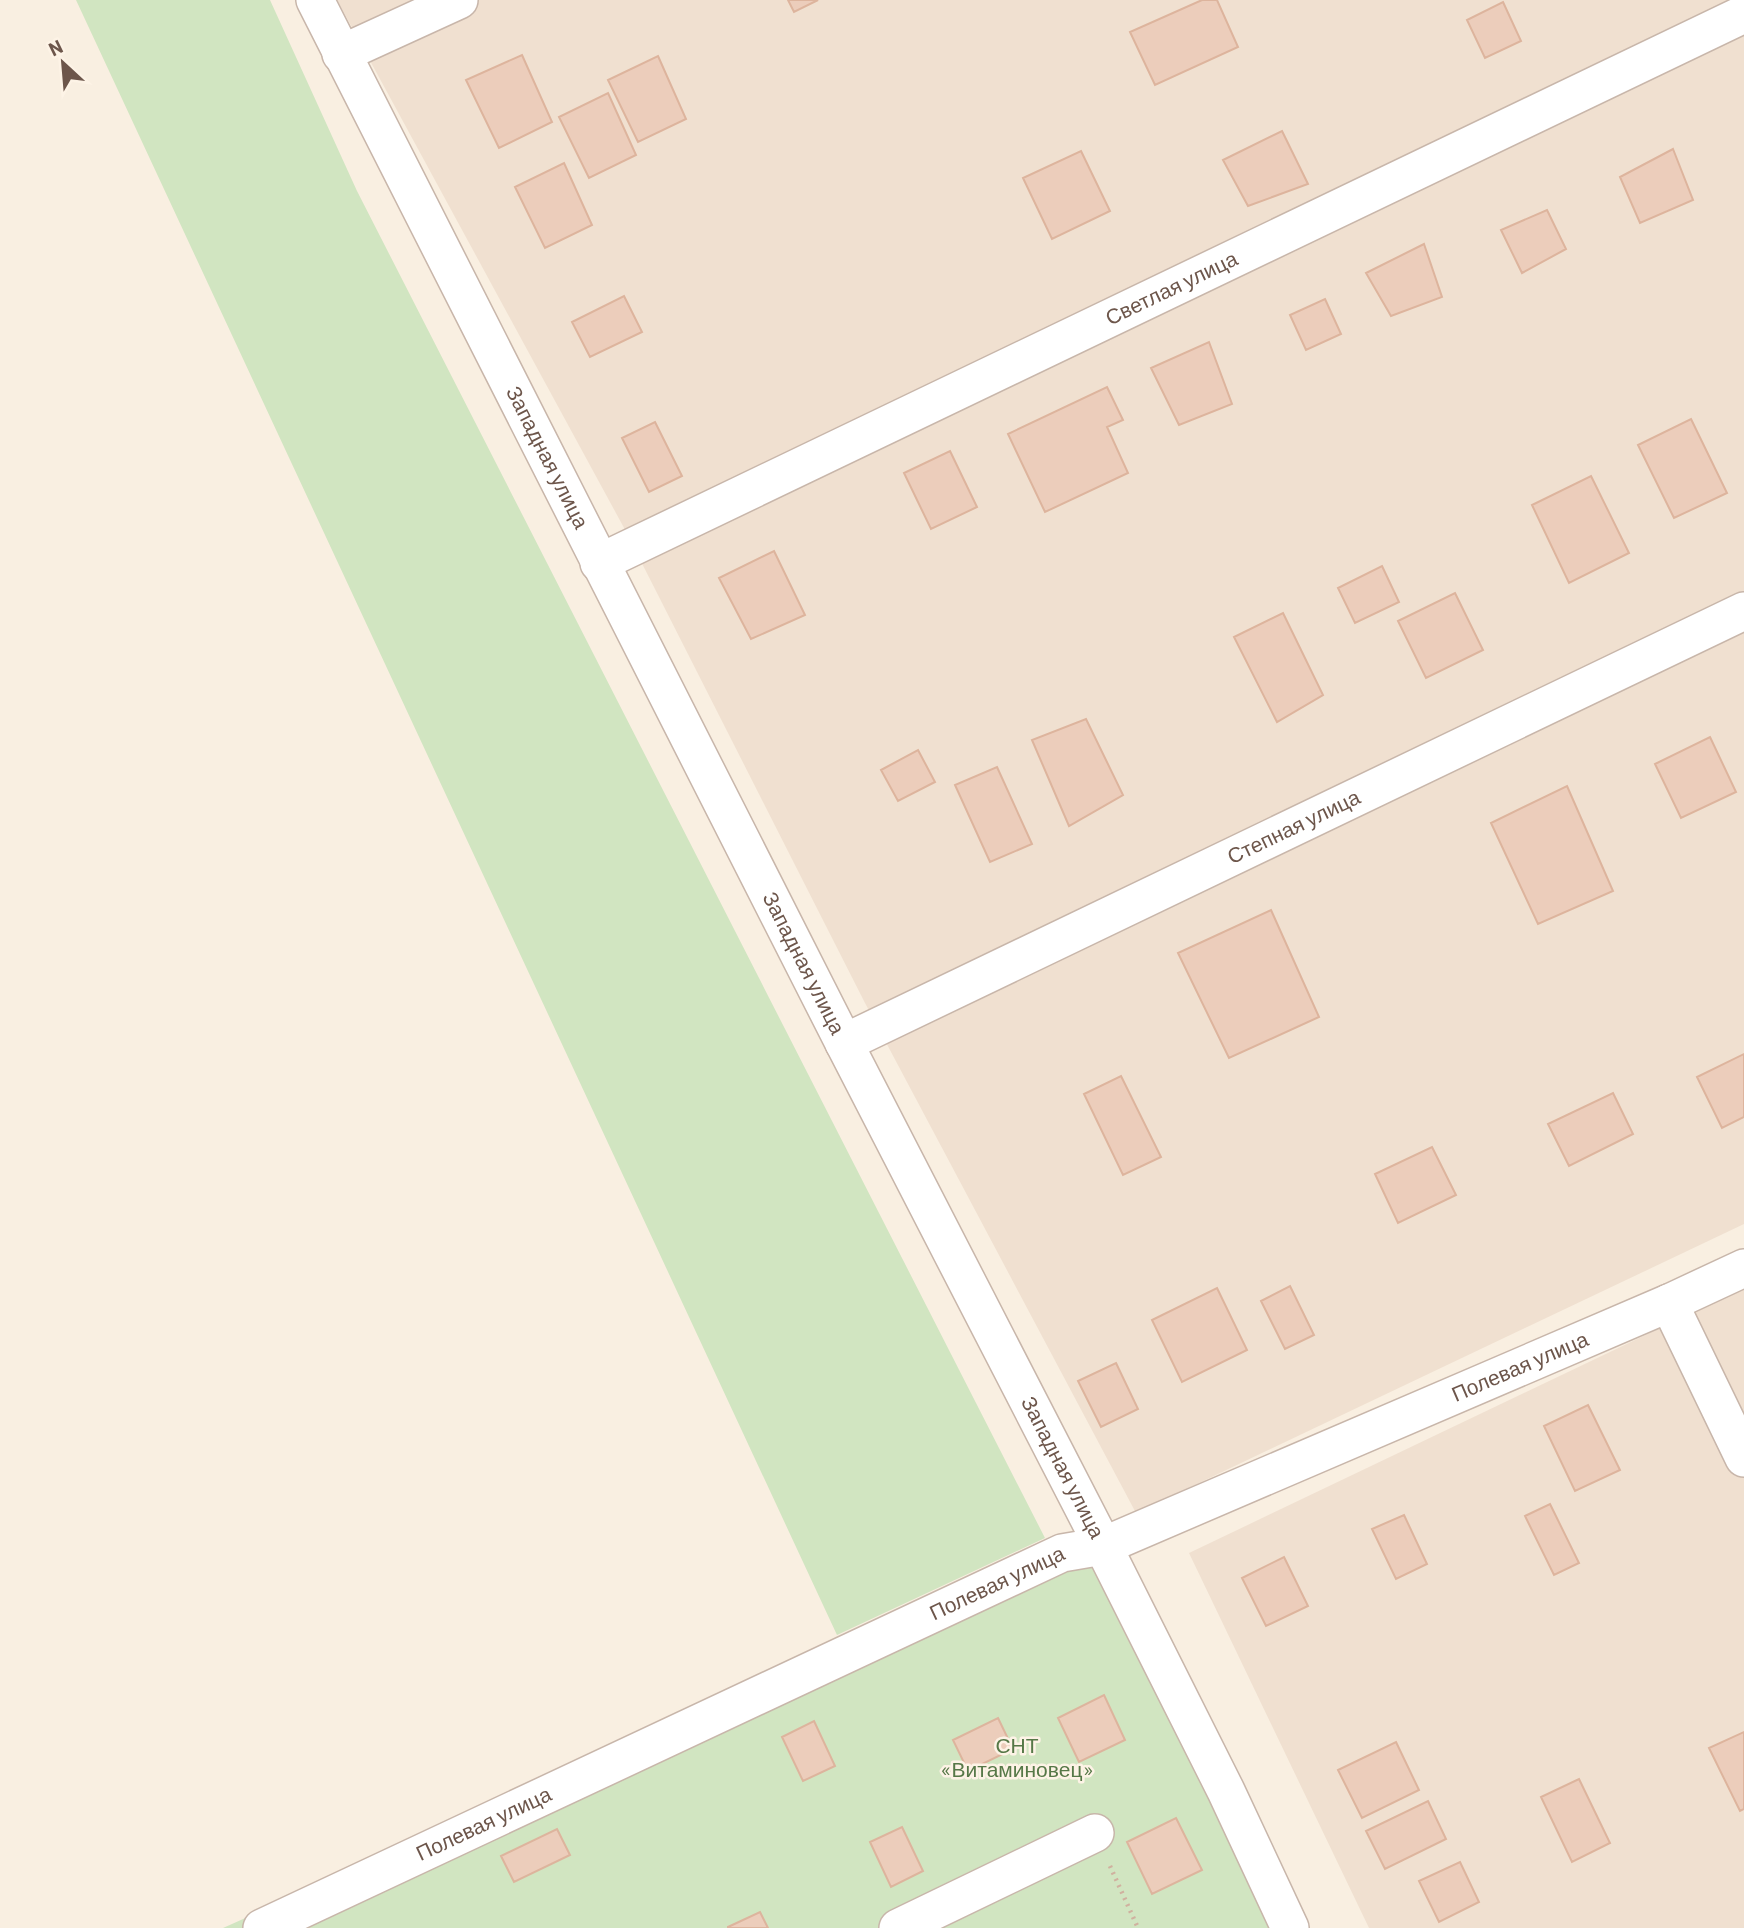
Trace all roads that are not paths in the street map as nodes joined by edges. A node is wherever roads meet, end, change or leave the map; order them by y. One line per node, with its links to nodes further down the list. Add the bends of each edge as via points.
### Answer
1 (315, 0): 4 (street, Западная улица)
2 (459, 0): 4 (street)
3 (1744, 15): 5 (street, Светлая улица)
4 (341, 54): 5 (street, Западная улица)
5 (599, 563): 7 (street, Западная улица)
6 (1744, 611): 7 (street, Степная улица)
7 (844, 1043): 11 (street, Западная улица)
8 (1744, 1268): 9 (street, Полевая улица)
9 (1669, 1303): 10 (street); 11 (street, Полевая улица)
10 (1744, 1458)
11 (1103, 1546): 13 (street, Полевая улица, via 1062,1553); 15 (street, Западная улица)
12 (1095, 1833): 14 (street)
13 (262, 1928)
14 (898, 1928)
15 (1290, 1928)

